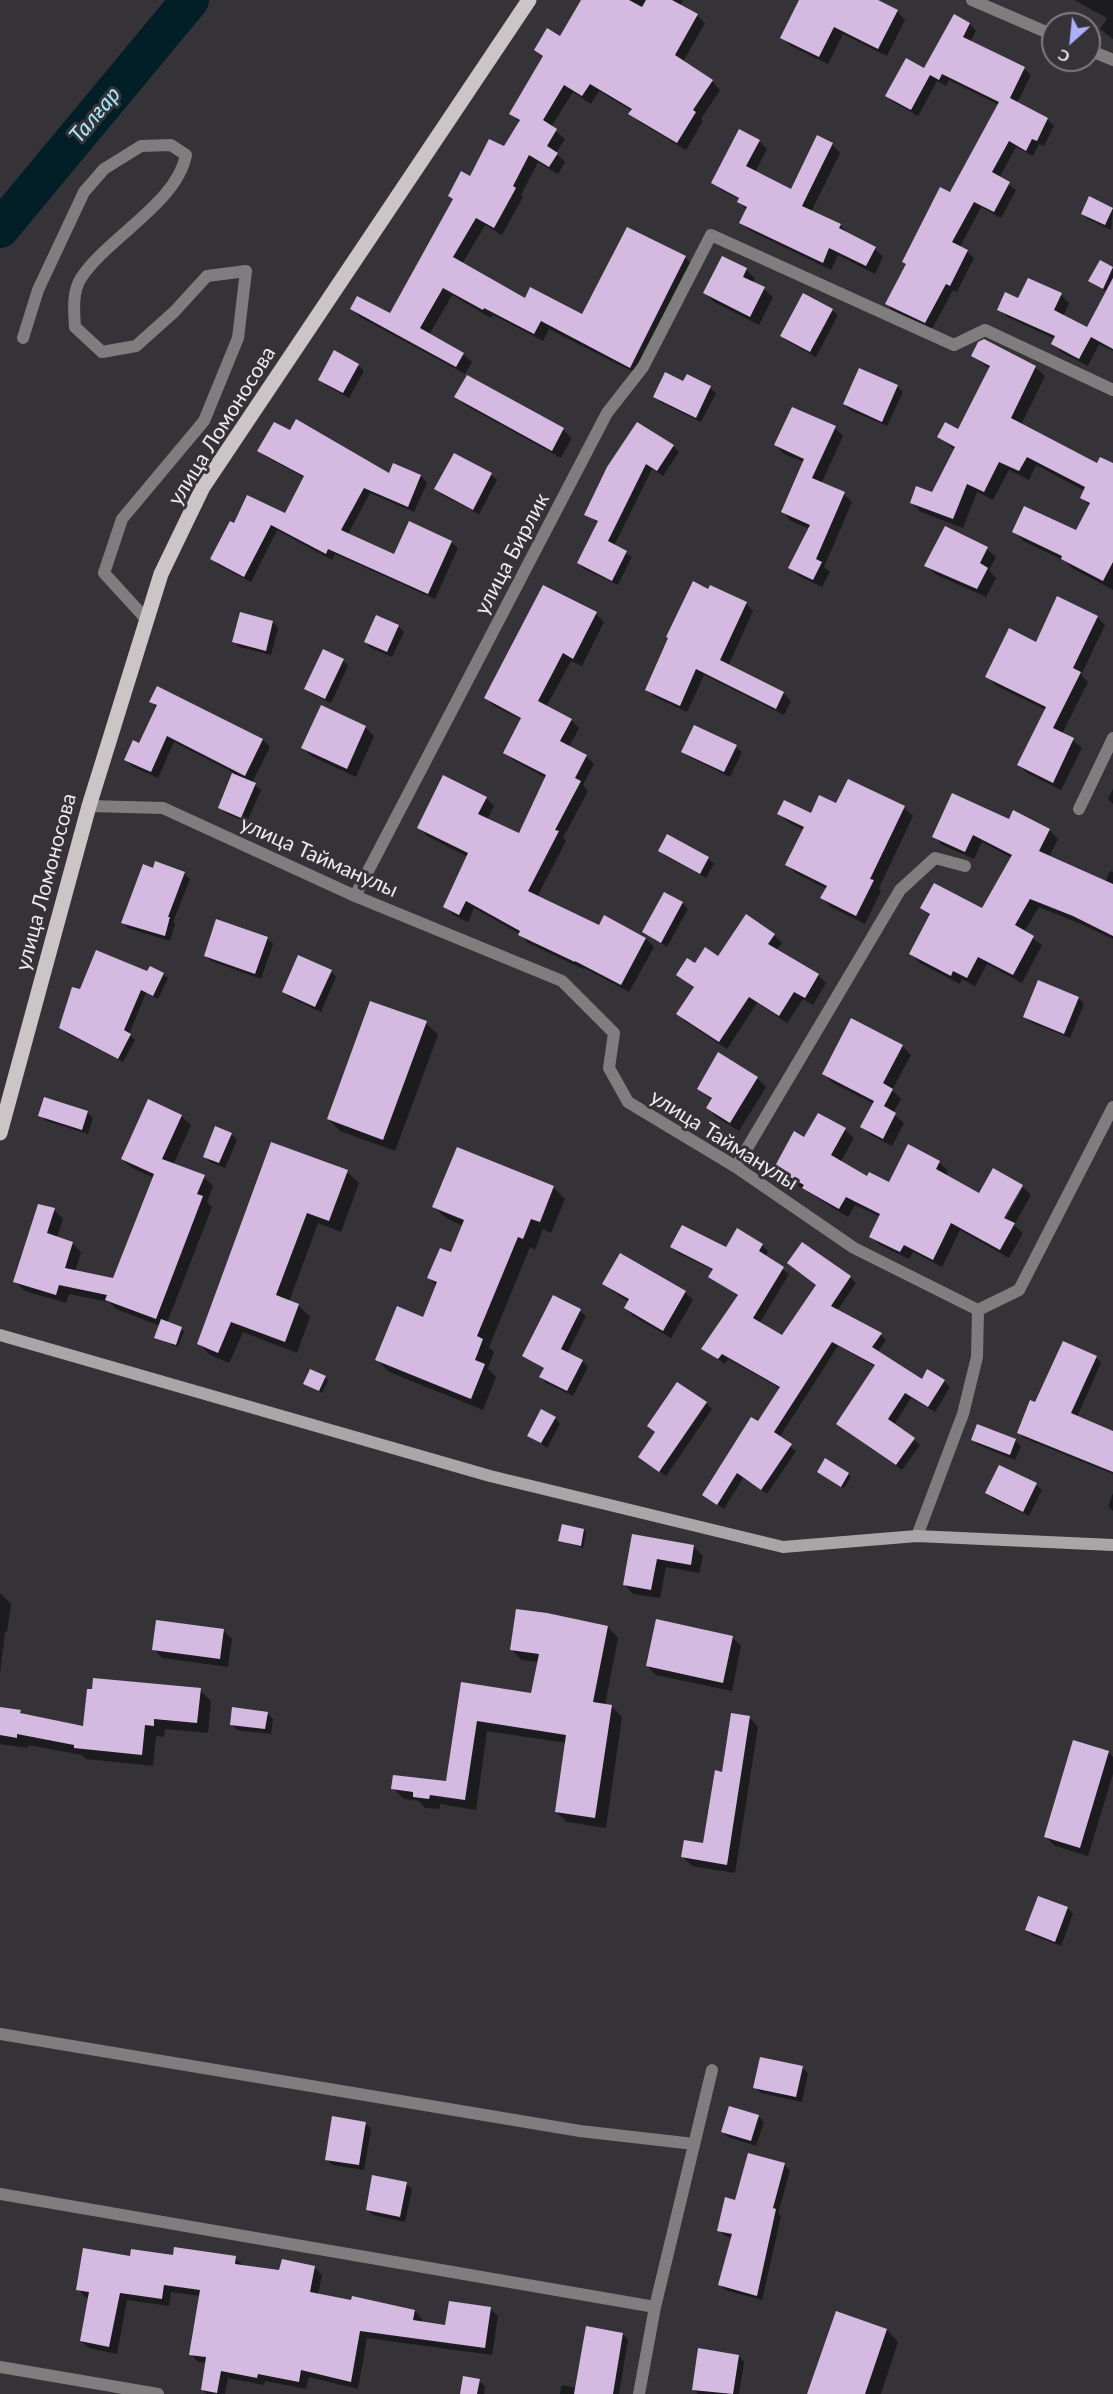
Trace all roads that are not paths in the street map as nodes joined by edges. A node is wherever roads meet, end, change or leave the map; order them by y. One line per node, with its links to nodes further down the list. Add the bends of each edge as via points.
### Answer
1 (529, 0): 6 (main road, улица Ломоносова, via 204,488 161,573)
2 (972, 0): 3 (street)
3 (1041, 29)
4 (22, 338): 6 (street, via 38,290 84,192 104,169 141,146 171,145 186,155 183,171 155,205 80,279 73,306 75,327 102,352 136,346 207,276 246,271 238,338 204,421 122,519 104,573)
5 (1113, 390): 11 (street, улица Бирлик, via 985,330 954,345 711,235 642,367 607,412)
6 (147, 620): 8 (main road, улица Ломоносова)
7 (1113, 738): 9 (street)
8 (89, 806): 11 (street, улица Тайманулы, via 163,808); 13 (main road, улица Ломоносова)
9 (1079, 809)
10 (965, 866): 14 (street, via 935,858 900,890)
11 (355, 896): 14 (street, улица Тайманулы, via 562,981 614,1033 609,1068 627,1102)
12 (1113, 1107): 15 (street, via 1019,1290)
13 (0, 1133)
14 (736, 1167): 15 (street, улица Тайманулы, via 854,1248)
15 (978, 1310): 17 (street, via 977,1357 963,1414)
16 (0, 1335): 17 (main road, via 490,1476 783,1547)
17 (917, 1536): 18 (main road)
18 (1113, 1545)
19 (0, 2034): 21 (street, via 534,2124)
20 (712, 2070): 21 (street)
21 (694, 2144): 23 (street)
22 (0, 2194): 23 (street)
23 (655, 2307): 26 (street)
24 (0, 2367): 25 (street)
25 (158, 2394)
26 (639, 2394)

